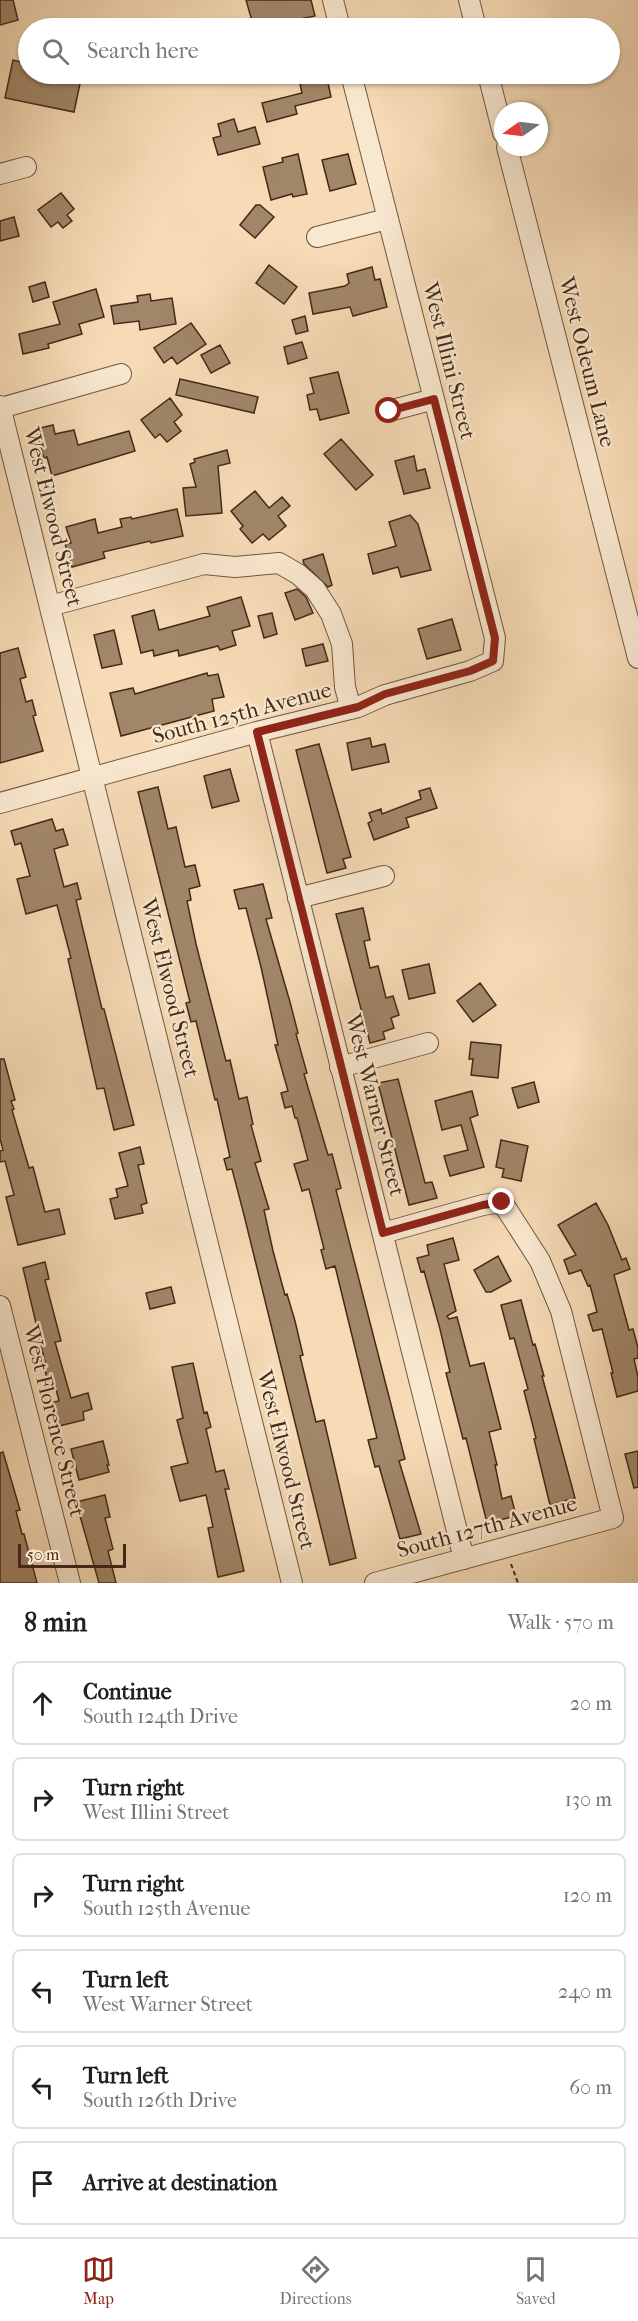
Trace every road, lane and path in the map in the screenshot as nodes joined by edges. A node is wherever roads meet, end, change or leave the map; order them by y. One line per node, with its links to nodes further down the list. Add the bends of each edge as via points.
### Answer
1 (333, 0): 3 (street)
2 (469, 0): 4 (street)
3 (338, 18)
4 (474, 18)
5 (353, 84): 11 (street, West Illini Street)
6 (491, 84): 7 (street)
7 (495, 102)
8 (509, 156): 18 (street, West Odeum Lane)
9 (26, 167): 10 (street)
10 (0, 174)
11 (387, 219): 12 (street); 14 (street, West Illini Street)
12 (317, 237)
13 (121, 374): 15 (street)
14 (434, 399): 16 (street); 20 (street, West Illini Street, via 495,638)
15 (0, 407): 17 (street, West Elwood Street)
16 (389, 411)
17 (50, 606): 21 (street, via 204,564 235,567 279,563 315,589 331,614 342,644); 23 (street, West Elwood Street)
18 (632, 613): 19 (street, West Odeum Lane)
19 (638, 658)
20 (493, 661): 21 (street, South 125th Avenue, via 385,694)
21 (351, 709): 22 (street, South 125th Avenue)
22 (257, 732): 23 (street, South 125th Avenue); 26 (street, West Warner Street)
23 (93, 778): 24 (street, South 125th Avenue); 35 (street, West Elwood Street)
24 (0, 803)
25 (384, 876): 26 (street)
26 (298, 898): 28 (street, West Warner Street)
27 (428, 1043): 28 (street)
28 (340, 1067): 29 (street, West Warner Street)
29 (383, 1233): 32 (street, South 127th Avenue, via 502,1202 540,1261 561,1311 613,1518); 33 (street, West Warner Street)
30 (0, 1306): 31 (street, West Florence Street)
31 (4, 1342): 34 (street, West Florence Street)
32 (505, 1548): 33 (street, South 127th Avenue); 37 (path)
33 (464, 1559): 36 (street, South 127th Avenue)
34 (70, 1583)
35 (292, 1583)
36 (375, 1583)
37 (518, 1583)

